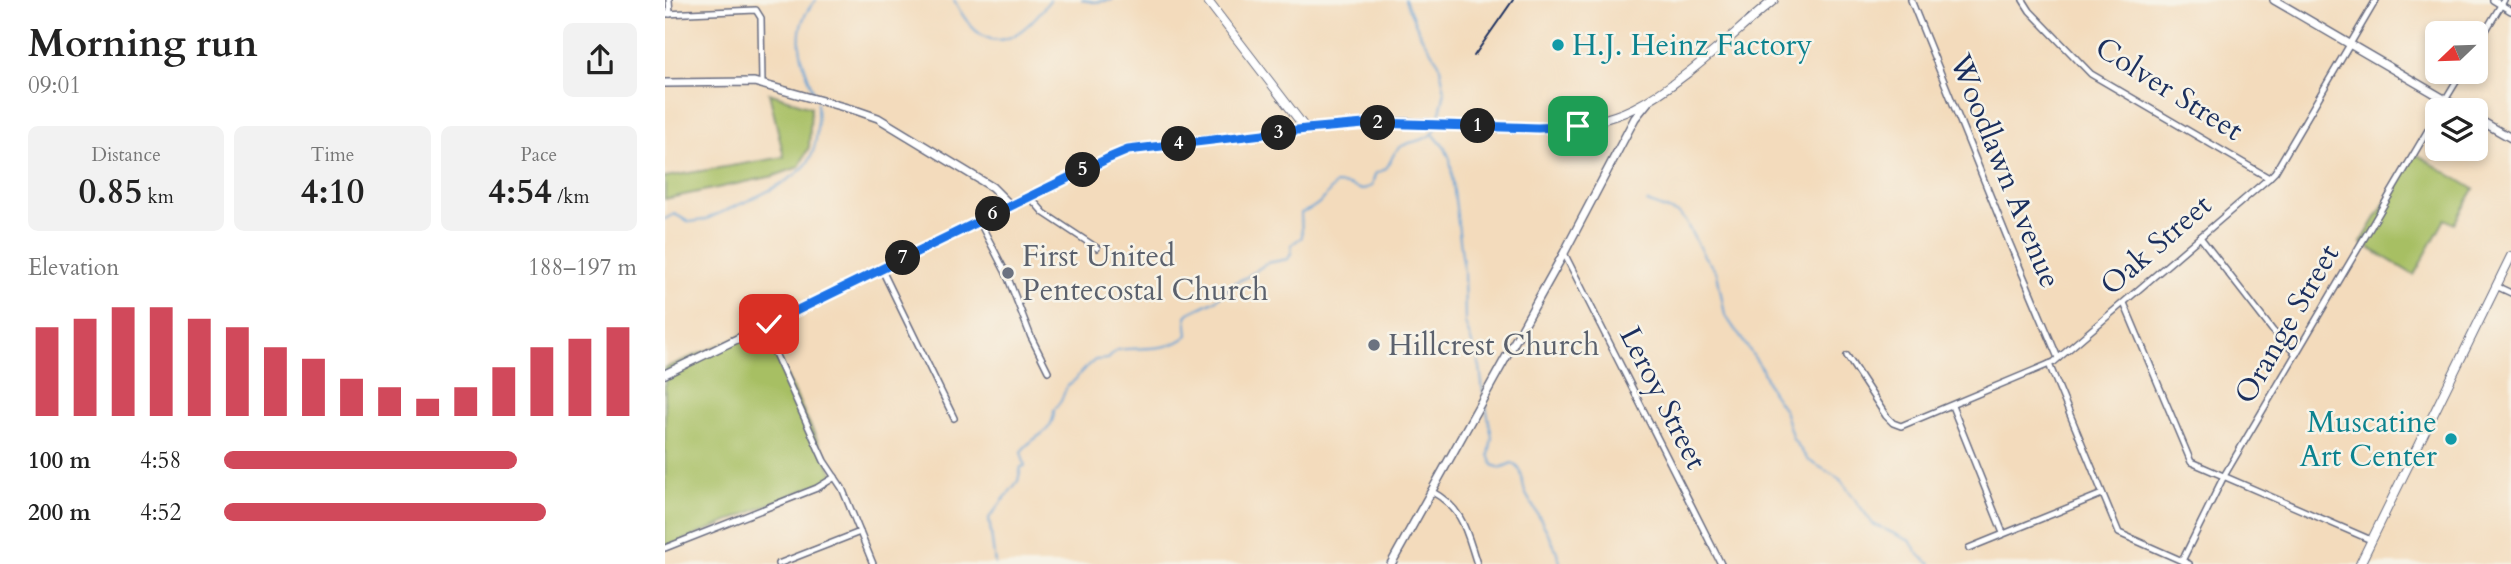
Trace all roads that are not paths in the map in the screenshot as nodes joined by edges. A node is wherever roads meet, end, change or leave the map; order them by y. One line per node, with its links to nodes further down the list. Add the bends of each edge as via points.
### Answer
1 (669, 0): 11 (street)
2 (1207, 0): 19 (main road)
3 (1773, 0): 17 (main road)
4 (1911, 0): 37 (street, Woodlawn Avenue)
5 (2023, 0): 22 (street, Colver Street, via 2091,74)
6 (2274, 0): 13 (street)
7 (2376, 0): 13 (street, Oak Street)
8 (2493, 0): 9 (street)
9 (2502, 3): 10 (street); 12 (street)
10 (2511, 11)
11 (668, 14): 15 (street, via 756,10 761,18)
12 (2489, 25)
13 (2350, 44): 16 (street); 22 (street, Oak Street)
14 (665, 83): 15 (street)
15 (762, 84): 24 (street, via 878,118 992,187)
16 (2443, 98)
17 (1650, 99): 19 (main road, via 1611,117 1562,127 1393,122); 28 (street, via 1635,118)
18 (2488, 125): 21 (street)
19 (1306, 129): 23 (street, via 1128,150)
20 (2425, 136): 35 (street, Orange Street)
21 (2511, 138)
22 (2269, 178): 26 (street, Oak Street)
23 (1029, 196): 24 (street); 27 (street, via 1044,213)
24 (1011, 206): 25 (street)
25 (979, 221): 30 (street); 39 (street)
26 (2200, 237): 33 (street, Oak Street); 35 (street)
27 (1097, 248)
28 (1564, 253): 45 (street); 57 (street, Leroy Street)
29 (2511, 256): 31 (main road)
30 (881, 268): 34 (street); 42 (street)
31 (2496, 286): 32 (street); 49 (main road)
32 (2511, 293)
33 (2124, 303): 37 (street, Oak Street); 43 (street, via 2188,458)
34 (763, 327): 40 (street); 44 (street)
35 (2296, 354): 43 (street, Orange Street)
36 (1847, 356): 41 (street, Oak Street, via 1893,423 1901,426)
37 (2058, 358): 38 (street, Oak Street)
38 (2049, 364): 41 (street, Oak Street); 46 (street)
39 (1048, 371)
40 (665, 374)
41 (1952, 406): 48 (street)
42 (954, 418)
43 (2224, 476): 49 (street); 52 (street, Orange Street)
44 (835, 477): 47 (street); 50 (street)
45 (1431, 491): 55 (street); 56 (street, via 1458,513)
46 (2102, 494): 48 (street); 52 (street, via 2119,533)
47 (860, 532): 53 (street); 54 (street)
48 (2003, 533): 51 (street)
49 (2371, 540): 58 (main road)
50 (665, 548)
51 (1969, 548)
52 (2185, 563)
53 (778, 564)
54 (873, 564)
55 (1391, 564)
56 (1477, 564)
57 (1721, 564)
58 (2360, 564)

